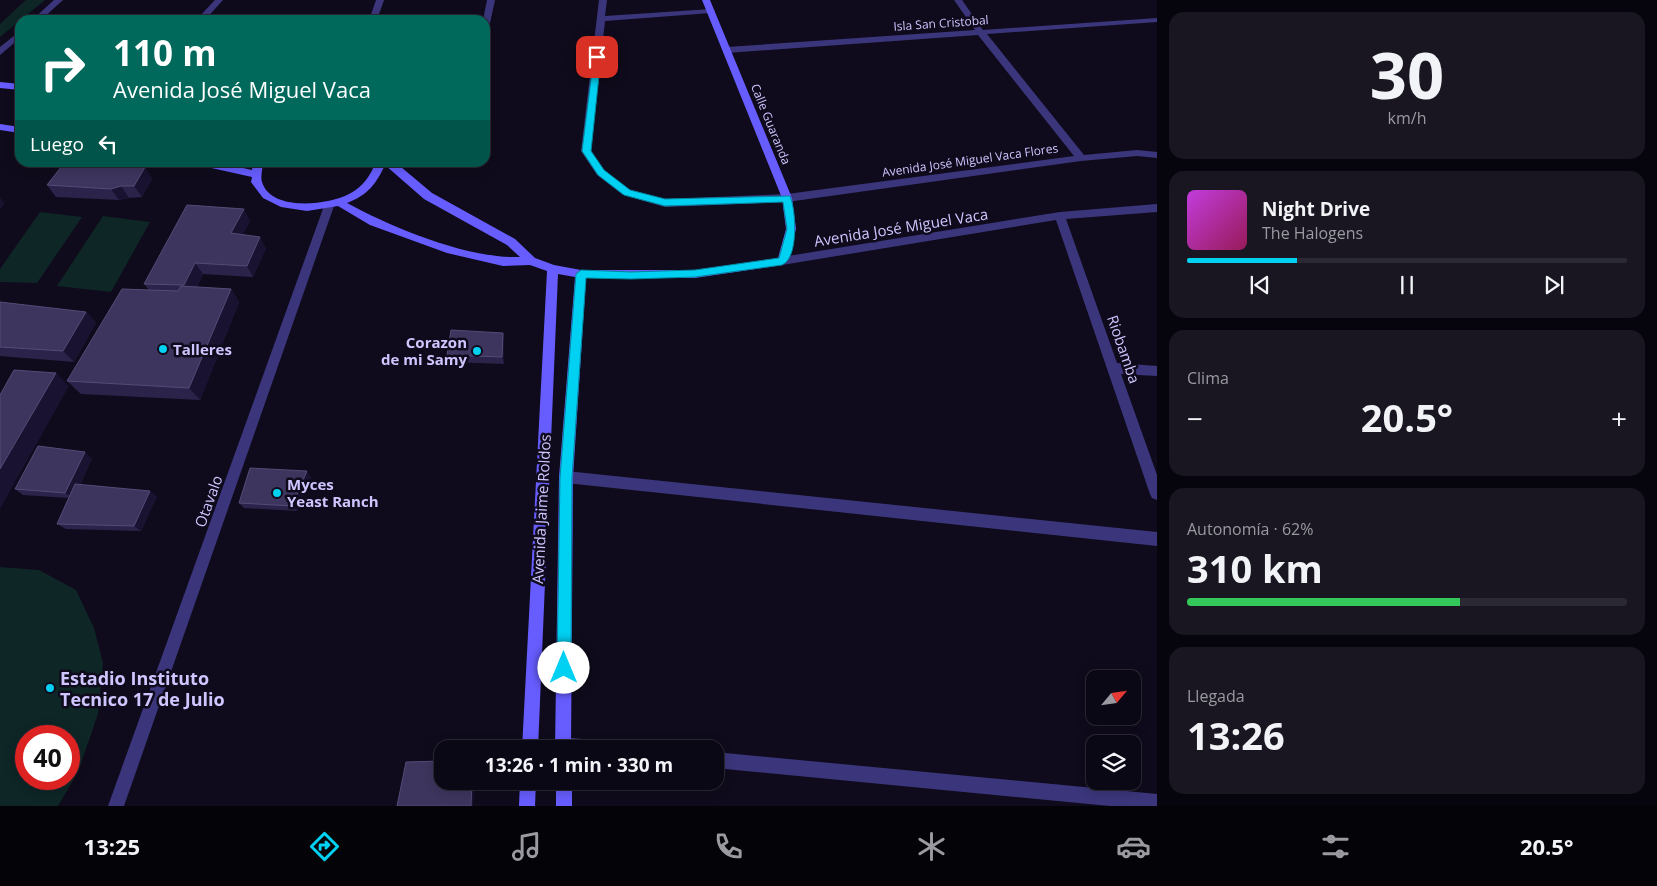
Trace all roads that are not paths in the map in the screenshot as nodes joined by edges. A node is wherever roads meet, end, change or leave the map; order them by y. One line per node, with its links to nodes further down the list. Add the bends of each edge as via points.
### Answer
1 (59, 0): 9 (street)
2 (219, 0): 10 (street)
3 (380, 0): 11 (street)
4 (491, 0): 12 (street)
5 (603, 0): 13 (street, Avenida José Miguel Vaca Flores)
6 (706, 0): 8 (street, Calle Guaranda)
7 (958, 0): 15 (street)
8 (711, 11): 13 (street); 17 (street, Calle Guaranda)
9 (42, 15)
10 (205, 15)
11 (375, 15)
12 (488, 15)
13 (601, 20): 30 (street, Avenida José Miguel Vaca Flores, via 586,151 601,173 627,193 665,203)
14 (1157, 20): 15 (street, Isla San Cristobal)
15 (981, 33): 17 (street, Isla San Cristobal); 24 (street)
16 (15, 38): 18 (street)
17 (727, 50): 30 (street, Calle Guaranda)
18 (0, 52)
19 (0, 85): 20 (street)
20 (15, 86)
21 (0, 127): 22 (street)
22 (15, 129)
23 (1157, 155): 24 (street, Avenida José Miguel Vaca Flores, via 1137,153)
24 (1081, 158): 30 (street, Avenida José Miguel Vaca Flores)
25 (222, 167): 29 (street)
26 (257, 167): 29 (street)
27 (380, 167): 31 (street, via 372,182 360,193)
28 (394, 167): 34 (street, Avenida José Miguel Vaca, via 428,196 510,242)
29 (256, 174): 31 (street, via 258,185 275,202 306,208)
30 (787, 198): 35 (street, Calle Guaranda, via 792,229)
31 (335, 204): 34 (street, Avenida José Miguel Vaca, via 450,250 503,262); 49 (street, Otavalo)
32 (1157, 208): 33 (street, Avenida José Miguel Vaca)
33 (1060, 216): 35 (street, Avenida José Miguel Vaca); 38 (street, Riobamba)
34 (531, 261): 36 (street, Avenida José Miguel Vaca)
35 (782, 261): 37 (street, Avenida José Miguel Vaca, via 695,274)
36 (553, 269): 37 (street, Avenida José Miguel Vaca); 43 (street, Avenida Jaime Roldos)
37 (581, 274): 40 (street, Avenida Jaime Roldos)
38 (1113, 368): 39 (street); 41 (street, Riobamba)
39 (1157, 371)
40 (566, 477): 42 (street); 44 (street, Avenida Jaime Roldos)
41 (1157, 494)
42 (1157, 539)
43 (530, 740)
44 (563, 740)
45 (724, 761): 48 (street)
46 (528, 790): 50 (street)
47 (564, 790): 51 (street)
48 (1157, 802)
49 (116, 806)
50 (527, 806)
51 (564, 806)

